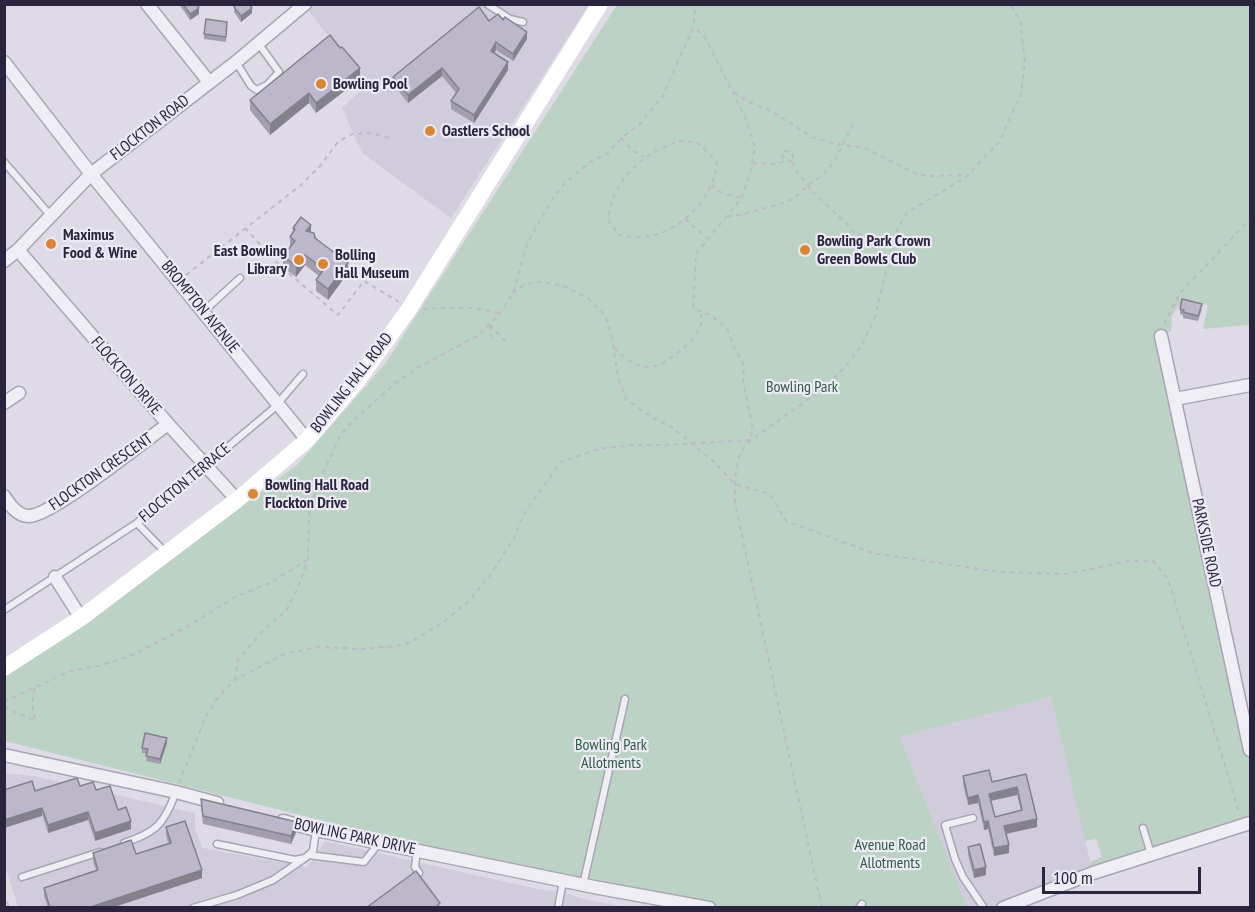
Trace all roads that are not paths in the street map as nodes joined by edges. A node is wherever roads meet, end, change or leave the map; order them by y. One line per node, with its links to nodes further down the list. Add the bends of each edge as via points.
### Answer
1 (147, 4): 9 (street)
2 (305, 4): 6 (street, FLOCKTON ROAD)
3 (487, 4): 5 (lane, via 510,19)
4 (597, 6): 25 (street, BOWLING HALL ROAD, via 409,309 358,380)
5 (523, 22)
6 (258, 43): 8 (street, FLOCKTON ROAD); 8 (lane, via 279,72 267,85 257,90 251,86)
7 (4, 62): 11 (street, BROMPTON AVENUE)
8 (236, 62): 9 (street, FLOCKTON ROAD)
9 (209, 82): 11 (street, FLOCKTON ROAD)
10 (4, 162): 12 (lane)
11 (91, 174): 12 (street, FLOCKTON ROAD); 16 (street, BROMPTON AVENUE)
12 (50, 215): 13 (street, FLOCKTON ROAD)
13 (18, 250): 14 (street, FLOCKTON ROAD); 24 (street, FLOCKTON DRIVE)
14 (4, 261)
15 (240, 278): 16 (lane)
16 (204, 311): 23 (street, BROMPTON AVENUE)
17 (1161, 336): 21 (street, PARKSIDE ROAD)
18 (303, 374): 23 (lane, FLOCKTON TERRACE)
19 (1251, 385): 21 (street)
20 (20, 393): 22 (street)
21 (1175, 399): 37 (street, PARKSIDE ROAD)
22 (4, 403)
23 (278, 403): 25 (street, BROMPTON AVENUE); 26 (lane, FLOCKTON TERRACE)
24 (168, 424): 26 (street, FLOCKTON DRIVE); 27 (street, FLOCKTON CRESCENT, via 42,513 28,516 15,511)
25 (307, 440): 28 (street, BOWLING HALL ROAD)
26 (206, 466): 28 (street, FLOCKTON DRIVE); 29 (lane, FLOCKTON TERRACE)
27 (4, 496)
28 (237, 500): 30 (street, BOWLING HALL ROAD)
29 (137, 523): 30 (lane); 31 (lane, FLOCKTON TERRACE)
30 (166, 554): 34 (street, BOWLING HALL ROAD)
31 (55, 577): 33 (lane, FLOCKTON TERRACE); 34 (street)
32 (4, 598): 33 (lane)
33 (7, 608)
34 (81, 618): 35 (street, BOWLING HALL ROAD)
35 (4, 668)
36 (625, 699): 57 (lane)
37 (1248, 718): 38 (street, PARKSIDE ROAD)
38 (1251, 750)
39 (4, 755): 40 (street)
40 (176, 792): 41 (street); 49 (lane, via 167,815 153,831)
41 (230, 807)
42 (273, 818): 46 (street, BOWLING PARK DRIVE)
43 (974, 818): 61 (lane, via 945,825 963,877)
44 (1247, 824): 52 (street)
45 (1143, 828): 52 (lane)
46 (316, 830): 47 (street, BOWLING PARK DRIVE); 53 (lane, via 313,851)
47 (379, 843): 51 (street, BOWLING PARK DRIVE); 53 (lane, via 364,862)
48 (217, 844): 53 (lane, via 295,860)
49 (118, 846)
50 (109, 849): 55 (lane)
51 (417, 850): 54 (lane, via 415,867); 56 (street, BOWLING PARK DRIVE)
52 (1151, 854): 62 (street)
53 (307, 856): 58 (lane, via 273,880)
54 (419, 873)
55 (22, 877)
56 (562, 880): 57 (street, BOWLING PARK DRIVE); 59 (lane)
57 (583, 885): 60 (street, BOWLING PARK DRIVE)
58 (193, 908)
59 (558, 908)
60 (709, 908)
61 (984, 908)
62 (1003, 908)

